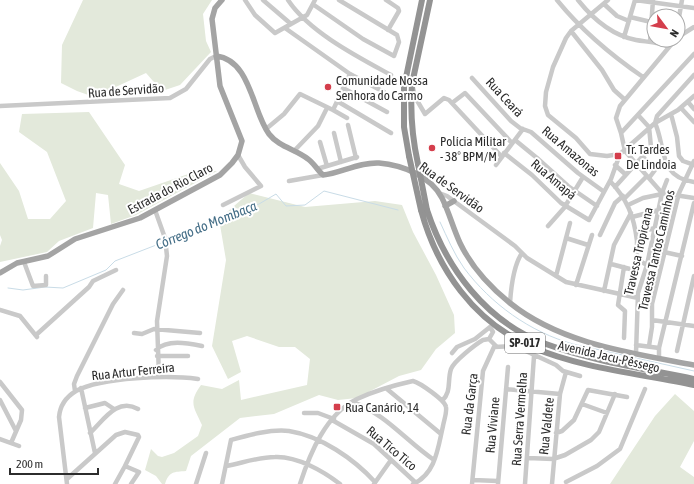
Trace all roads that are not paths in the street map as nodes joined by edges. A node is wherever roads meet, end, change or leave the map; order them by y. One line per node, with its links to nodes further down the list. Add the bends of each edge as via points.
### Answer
1 (222, 0): 32 (main road, via 215,8 212,19)
2 (245, 0): 25 (street, via 255,15 274,32)
3 (263, 0): 23 (street)
4 (288, 0): 20 (street)
5 (339, 0): 26 (street)
6 (386, 0): 26 (street, via 400,11)
7 (422, 0): 105 (highway, Avenida Jacu-Pêssego / SP-017, bridge, via 404,86 404,127)
8 (431, 0): 38 (highway, Avenida Jacu-Pêssego / SP-017)
9 (557, 0): 24 (street)
10 (578, 0): 19 (street)
11 (608, 0): 16 (street)
12 (635, 0): 15 (street); 21 (street)
13 (682, 0): 17 (street)
14 (314, 2): 20 (street); 26 (street, via 363,39 392,57 395,55 399,40)
15 (653, 2): 17 (street)
16 (604, 4): 19 (street); 21 (street, via 617,16)
17 (680, 7): 18 (street)
18 (694, 8)
19 (591, 15): 24 (street); 28 (street, via 611,31)
20 (303, 18): 23 (street); 34 (street, via 339,46)
21 (629, 19): 22 (street); 28 (street)
22 (646, 21)
23 (291, 24): 25 (street)
24 (578, 24): 27 (street); 36 (street, via 606,50)
25 (285, 28): 33 (street)
26 (388, 30)
27 (571, 30): 42 (street, via 614,90); 69 (street, via 552,67 546,92 546,111 590,154 607,156)
28 (624, 37): 29 (street)
29 (646, 41)
30 (668, 48): 36 (street)
31 (694, 54): 55 (street)
32 (216, 56): 47 (street, Rua de Servidão, via 210,59 186,89 170,98); 61 (main road, via 229,60 239,70); 70 (main road, via 220,86 241,137)
33 (350, 74): 39 (street); 40 (street)
34 (391, 75)
35 (694, 75): 57 (street)
36 (643, 77): 42 (street)
37 (472, 78): 62 (street, Rua Ceará, via 508,118)
38 (412, 84): 46 (street); 52 (highway, Avenida Jacu-Pêssego / SP-017)
39 (343, 88): 43 (street); 53 (street)
40 (384, 92)
41 (694, 96): 45 (street)
42 (624, 99): 63 (street, via 616,118)
43 (337, 101): 51 (street); 65 (street)
44 (450, 101): 46 (street, via 444,98 425,114); 67 (street, via 464,93); 71 (street, Rua Amapá)
45 (688, 102): 49 (street); 50 (street)
46 (419, 104): 52 (street)
47 (0, 106)
48 (327, 108): 51 (street); 61 (street, via 300,94 284,114); 68 (street, via 318,126)
49 (681, 108): 54 (street); 58 (street)
50 (694, 109)
51 (333, 110): 56 (street)
52 (410, 111): 105 (highway, Avenida Jacu-Pêssego / SP-017, bridge)
53 (387, 112)
54 (671, 114): 57 (street); 76 (street, via 679,156 683,161)
55 (638, 115): 60 (street); 63 (street)
56 (347, 118)
57 (654, 122): 60 (street); 85 (street, via 668,167 672,173)
58 (694, 122)
59 (348, 125): 73 (street, via 357,157)
60 (649, 127): 69 (street); 72 (street, via 652,145)
61 (266, 129): 68 (main road, via 278,143)
62 (523, 130): 67 (street); 82 (street, Rua Amazonas, via 529,130 536,135)
63 (621, 132): 69 (street)
64 (334, 133): 73 (street)
65 (391, 133)
66 (320, 142): 78 (street)
67 (513, 142): 71 (street); 90 (street)
68 (294, 151): 79 (main road, via 310,160)
69 (623, 153): 75 (street); 77 (street)
70 (238, 155): 101 (street, via 260,186); 104 (main road, Estrada do Rio Claro, via 220,175)
71 (503, 155): 74 (street); 99 (street, Rua Amapá)
72 (643, 157): 75 (street); 83 (street, via 655,170)
73 (341, 162): 78 (street)
74 (496, 164)
75 (636, 164): 80 (street); 83 (street)
76 (693, 164): 85 (street, Travessa Tantos Caminhos)
77 (615, 165): 80 (street); 87 (street)
78 (327, 166): 79 (street)
79 (317, 169): 81 (main road)
80 (625, 174): 89 (street)
81 (323, 175): 86 (street); 92 (main road, Rua de Servidão, via 378,163 410,169)
82 (583, 177): 90 (street); 91 (street, Rua Amazonas)
83 (648, 177): 93 (street); 95 (street)
84 (667, 180): 93 (street, Travessa Tropicana)
85 (685, 180): 88 (street); 94 (street, Travessa Tantos Caminhos)
86 (289, 181)
87 (610, 181): 89 (street); 91 (street)
88 (694, 182)
89 (615, 187): 95 (street)
90 (574, 190): 99 (street); 103 (street)
91 (603, 191): 103 (street)
92 (439, 193): 97 (street, Rua de Servidão); 102 (main road)
93 (662, 194): 94 (street); 100 (street, via 643,198); 106 (street, Travessa Tropicana)
94 (679, 196): 96 (street); 119 (street, Travessa Tantos Caminhos)
95 (624, 197): 100 (street); 114 (street, via 615,203)
96 (694, 198)
97 (454, 201): 102 (main road); 120 (street, Rua de Servidão, via 515,246)
98 (694, 203): 121 (street)
99 (565, 204): 103 (street, Rua Amapá, via 589,220); 109 (street)
100 (628, 205): 107 (street)
101 (223, 206)
102 (445, 206): 137 (main road, via 461,244 477,269 494,290)
103 (596, 206)
104 (155, 210): 115 (street); 122 (main road, Estrada do Rio Claro, via 133,221 75,239 48,256)
105 (424, 210): 148 (highway, Avenida Jacu-Pêssego / SP-017, via 433,248 450,278 486,318); 169 (highway, Avenida Jacu-Pêssego / SP-017, via 440,244 464,284 493,312 518,331 545,344 566,350)
106 (659, 210): 107 (street); 110 (street, Travessa Tropicana)
107 (631, 215): 112 (street); 123 (street, via 614,245)
108 (570, 224): 116 (street)
109 (548, 226)
110 (655, 228): 112 (street); 118 (street, Travessa Tropicana)
111 (195, 231): 115 (street, via 178,239)
112 (636, 233): 124 (street, via 638,260)
113 (592, 235): 117 (street)
114 (600, 235)
115 (165, 238): 143 (street, via 167,256)
116 (566, 238): 117 (street); 130 (street)
117 (588, 245): 132 (street)
118 (650, 249): 119 (street); 124 (street, Travessa Tropicana)
119 (665, 252): 121 (street); 139 (street, Travessa Tantos Caminhos, via 652,304)
120 (522, 254): 130 (street, Rua de Servidão); 137 (street, via 518,260)
121 (682, 256): 140 (street)
122 (24, 262): 128 (main road, Estrada do Rio Claro, via 14,264); 129 (street, via 33,286 46,285)
123 (611, 264): 125 (street); 134 (street)
124 (646, 265): 136 (street, Travessa Tropicana)
125 (624, 267): 126 (street); 135 (street)
126 (630, 269)
127 (116, 270): 138 (street, via 93,281 89,288 37,336 20,316)
128 (0, 273)
129 (46, 276)
130 (556, 276): 132 (street, Rua de Servidão)
131 (694, 276): 141 (street)
132 (576, 285): 134 (street, Rua de Servidão)
133 (123, 290): 176 (street, via 77,376)
134 (604, 291): 135 (street, Rua de Servidão)
135 (620, 294): 136 (street, Rua de Servidão); 146 (street, via 618,305 625,311)
136 (638, 298): 152 (street, Travessa Tropicana)
137 (510, 303): 158 (main road, via 529,318 552,329)
138 (0, 310)
139 (652, 320): 140 (street); 153 (street, Travessa Tantos Caminhos)
140 (666, 321): 141 (street); 154 (street)
141 (683, 324): 142 (street); 156 (street)
142 (694, 326)
143 (157, 330): 144 (street, via 142,334); 145 (street); 155 (street)
144 (134, 333)
145 (200, 333)
146 (624, 338)
147 (489, 339): 151 (street); 157 (street, via 493,332 490,327 475,339 457,347); 183 (street, via 480,342 453,366 449,391)
148 (516, 339): 149 (street); 171 (highway, Avenida Jacu-Pêssego / SP-017, via 531,347 576,361)
149 (512, 345): 151 (street); 161 (street)
150 (202, 346): 155 (street, via 185,343 164,344)
151 (496, 346): 210 (street, Rua da Garça, via 491,351 483,371)
152 (636, 346): 153 (street); 158 (street, Travessa Tropicana)
153 (649, 346): 154 (street)
154 (659, 348): 162 (street)
155 (156, 350): 159 (street)
156 (677, 351)
157 (452, 353)
158 (636, 353): 162 (main road)
159 (157, 356): 160 (street); 166 (street)
160 (188, 356)
161 (534, 356): 165 (street); 177 (street, Rua Serra Vermelha)
162 (659, 358): 163 (main road)
163 (694, 365)
164 (508, 367): 174 (street, Rua Viviane)
165 (566, 372): 167 (street); 178 (street, Rua Valdete)
166 (159, 376): 168 (street, Rua Artur Ferreira); 172 (street, Rua Artur Ferreira)
167 (580, 376)
168 (198, 378)
169 (694, 379)
170 (0, 382): 191 (street, via 22,410)
171 (694, 385)
172 (81, 388): 176 (street, Rua Artur Ferreira); 185 (street)
173 (387, 389): 182 (street); 183 (street, via 413,381 420,383); 194 (street)
174 (506, 389): 177 (street); 211 (street, Rua Viviane)
175 (645, 389): 208 (street, via 620,449 609,459)
176 (75, 391): 209 (street, Rua Artur Ferreira, via 59,409)
177 (533, 391): 178 (street); 201 (street, Rua Serra Vermelha)
178 (560, 394): 193 (street, Rua Valdete)
179 (615, 394): 180 (street); 184 (street, via 587,391); 189 (street)
180 (627, 397)
181 (0, 400): 191 (street)
182 (352, 402): 190 (street); 203 (street, via 377,413)
183 (444, 403): 194 (street, via 446,412)
184 (582, 404): 189 (street); 193 (street, via 571,424)
185 (85, 408): 186 (street, via 105,403); 192 (street)
186 (114, 409): 187 (street, via 129,406); 192 (street)
187 (138, 409)
188 (304, 413): 190 (street, Rua Tico Tico, via 318,412)
189 (607, 413): 204 (street, via 596,436 579,448)
190 (333, 419): 196 (street); 202 (street, Rua Tico Tico, via 368,439)
191 (16, 431): 197 (street)
192 (90, 433): 200 (street)
193 (556, 433): 204 (street, Rua Valdete)
194 (441, 434): 203 (street)
195 (0, 439): 197 (street)
196 (318, 441): 205 (street); 207 (street, via 294,433 259,433 230,441); 213 (street, via 360,466)
197 (11, 443): 198 (street)
198 (19, 446)
199 (206, 452): 217 (street)
200 (94, 453): 206 (street, via 119,434 125,432 138,435); 209 (street)
201 (528, 458): 204 (street); 221 (street, Rua Serra Vermelha)
202 (391, 460): 213 (street); 214 (street, Rua Tico Tico)
203 (434, 460): 214 (street, via 429,471)
204 (553, 460): 222 (street, Rua Valdete)
205 (307, 465): 207 (street, via 274,456); 219 (street); 220 (street)
206 (125, 466): 215 (street); 216 (street, via 139,472)
207 (226, 466): 218 (street)
208 (579, 476): 212 (street); 223 (street)
209 (67, 481)
210 (472, 482): 211 (street)
211 (498, 482)
212 (566, 482)
213 (375, 483)
214 (415, 483)
215 (115, 484)
216 (131, 484)
217 (196, 484)
218 (222, 484)
219 (300, 484)
220 (340, 484)
221 (525, 484)
222 (552, 484)
223 (578, 484)

